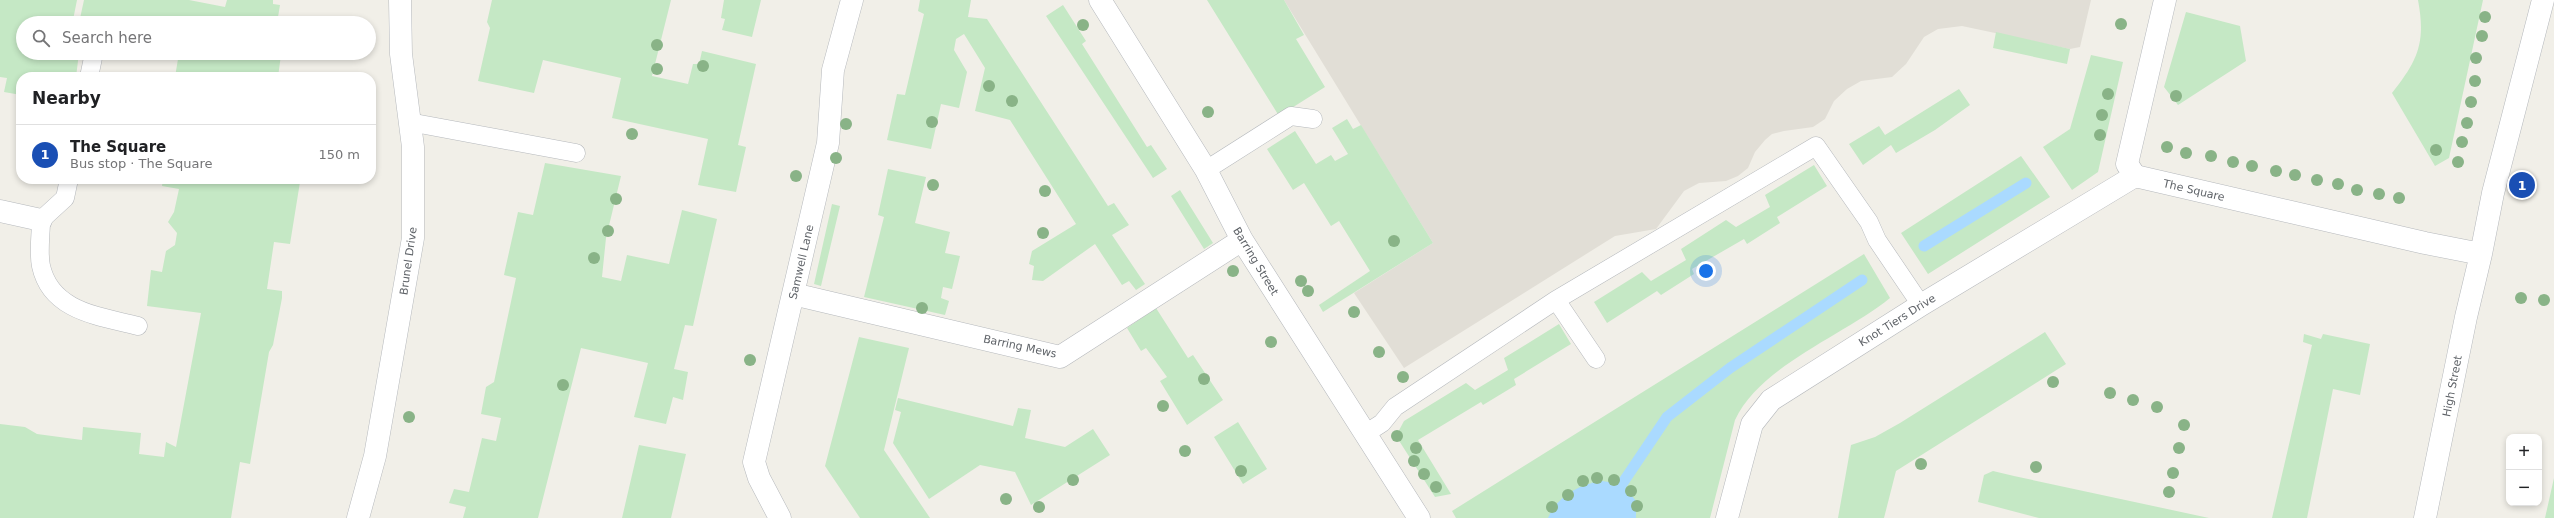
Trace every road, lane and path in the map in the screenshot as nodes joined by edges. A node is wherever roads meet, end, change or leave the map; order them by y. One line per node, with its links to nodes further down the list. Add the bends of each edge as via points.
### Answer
1 (400, 0): 9 (street, Brunel Drive, via 401,54)
2 (852, 0): 18 (street, Samwell Lane, via 833,70 828,143)
3 (1100, 0): 11 (street, Barring Street)
4 (2165, 0): 12 (street, via 2127,164)
5 (2543, 0): 17 (street, via 2493,193)
6 (93, 60): 7 (lane)
7 (90, 72)
8 (1313, 119): 11 (lane, via 1290,116)
9 (410, 122): 10 (lane); 24 (street, Brunel Drive, via 413,147 413,238 375,456)
10 (576, 153)
11 (1206, 170): 16 (street, Barring Street)
12 (2134, 176): 17 (street, The Square); 20 (street, Knot Tiers Drive)
13 (68, 184): 15 (lane, via 65,198)
14 (0, 211): 15 (street)
15 (40, 220): 21 (lane, via 41,264 45,280 53,293 78,309)
16 (1242, 240): 18 (street, Barring Mews, via 1060,357); 23 (street, Barring Street)
17 (2481, 254): 28 (street, High Street)
18 (793, 294): 25 (street, Samwell Lane, via 754,462 759,478)
19 (1556, 300): 20 (lane, via 1816,146 1869,222); 22 (lane); 23 (lane, via 1395,407 1382,423)
20 (1921, 305): 27 (street, Knot Tiers Drive, via 1771,400 1752,424)
21 (138, 326)
22 (1596, 359)
23 (1365, 434): 26 (street, Barring Street)
24 (358, 518)
25 (780, 518)
26 (1419, 518)
27 (1727, 518)
28 (2425, 518)

